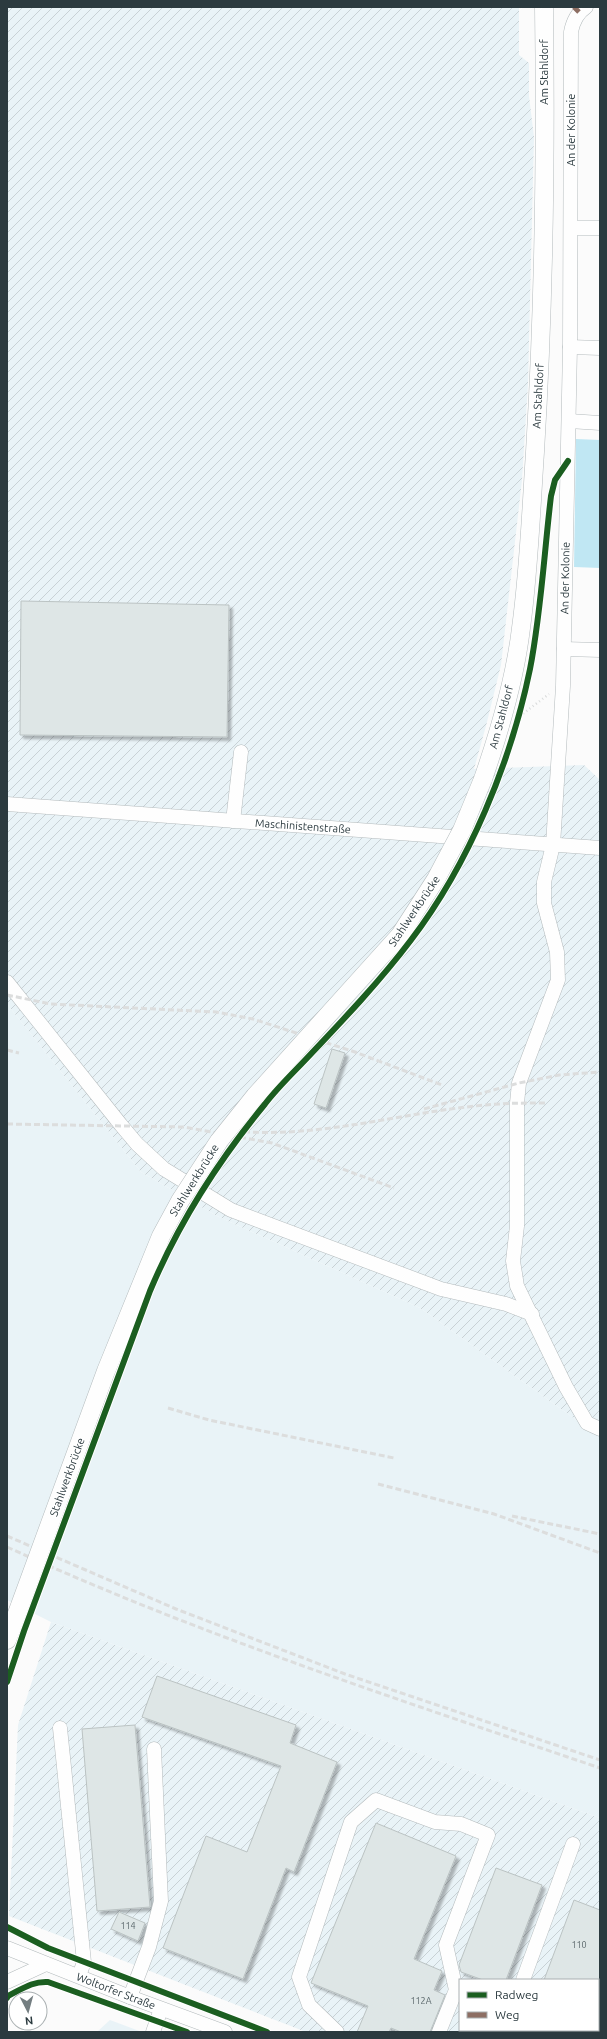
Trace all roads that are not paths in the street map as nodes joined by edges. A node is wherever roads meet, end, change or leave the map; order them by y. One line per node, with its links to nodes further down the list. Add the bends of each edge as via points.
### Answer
1 (544, 7): 12 (main road, Am Stahldorf, via 541,334 526,577 514,667 501,726)
2 (586, 7): 3 (street, An der Kolonie, via 579,12 571,32)
3 (570, 228): 4 (street); 5 (street, An der Kolonie)
4 (600, 228)
5 (570, 347): 6 (street); 7 (street, An der Kolonie)
6 (600, 348)
7 (569, 421): 8 (street); 9 (street, An der Kolonie)
8 (600, 423)
9 (564, 649): 10 (street); 15 (street, An der Kolonie)
10 (600, 650)
11 (240, 752): 14 (street)
12 (483, 779): 20 (main road, Stahlwerkbrücke, bridge, via 462,830 436,879 400,936 219,1140 160,1236 108,1364)
13 (7, 804): 14 (street, Maschinistenstraße)
14 (233, 821): 15 (street, Maschinistenstraße)
15 (554, 845): 16 (street, Maschinistenstraße); 18 (street, An der Kolonie, via 544,882 544,903 556,952 558,980 519,1083 517,1103 517,1220 514,1274 517,1286)
16 (600, 848)
17 (7, 982): 18 (street, via 121,1125 164,1169 231,1210 441,1289 506,1304)
18 (532, 1314): 19 (street, An der Kolonie, via 566,1387 587,1423)
19 (600, 1429)
20 (9, 1633)
21 (60, 1728): 26 (street, via 84,1962)
22 (154, 1749): 30 (street, via 161,1901 149,1947)
23 (573, 1844): 27 (street)
24 (7, 1948): 25 (street, Woltorfer Straße)
25 (46, 1964): 26 (street, Woltorfer Straße); 28 (street)
26 (79, 1976): 30 (street, Woltorfer Straße)
27 (523, 1979)
28 (7, 1982)
29 (458, 1991): 34 (street, via 446,1945 488,1835 461,1824 435,1822 376,1800 351,1822 299,1977 309,2005); 35 (street)
30 (130, 1997): 31 (street, Woltorfer Straße)
31 (161, 2009): 32 (street); 33 (street, Woltorfer Straße)
32 (153, 2032)
33 (225, 2032)
34 (336, 2032)
35 (439, 2032)

